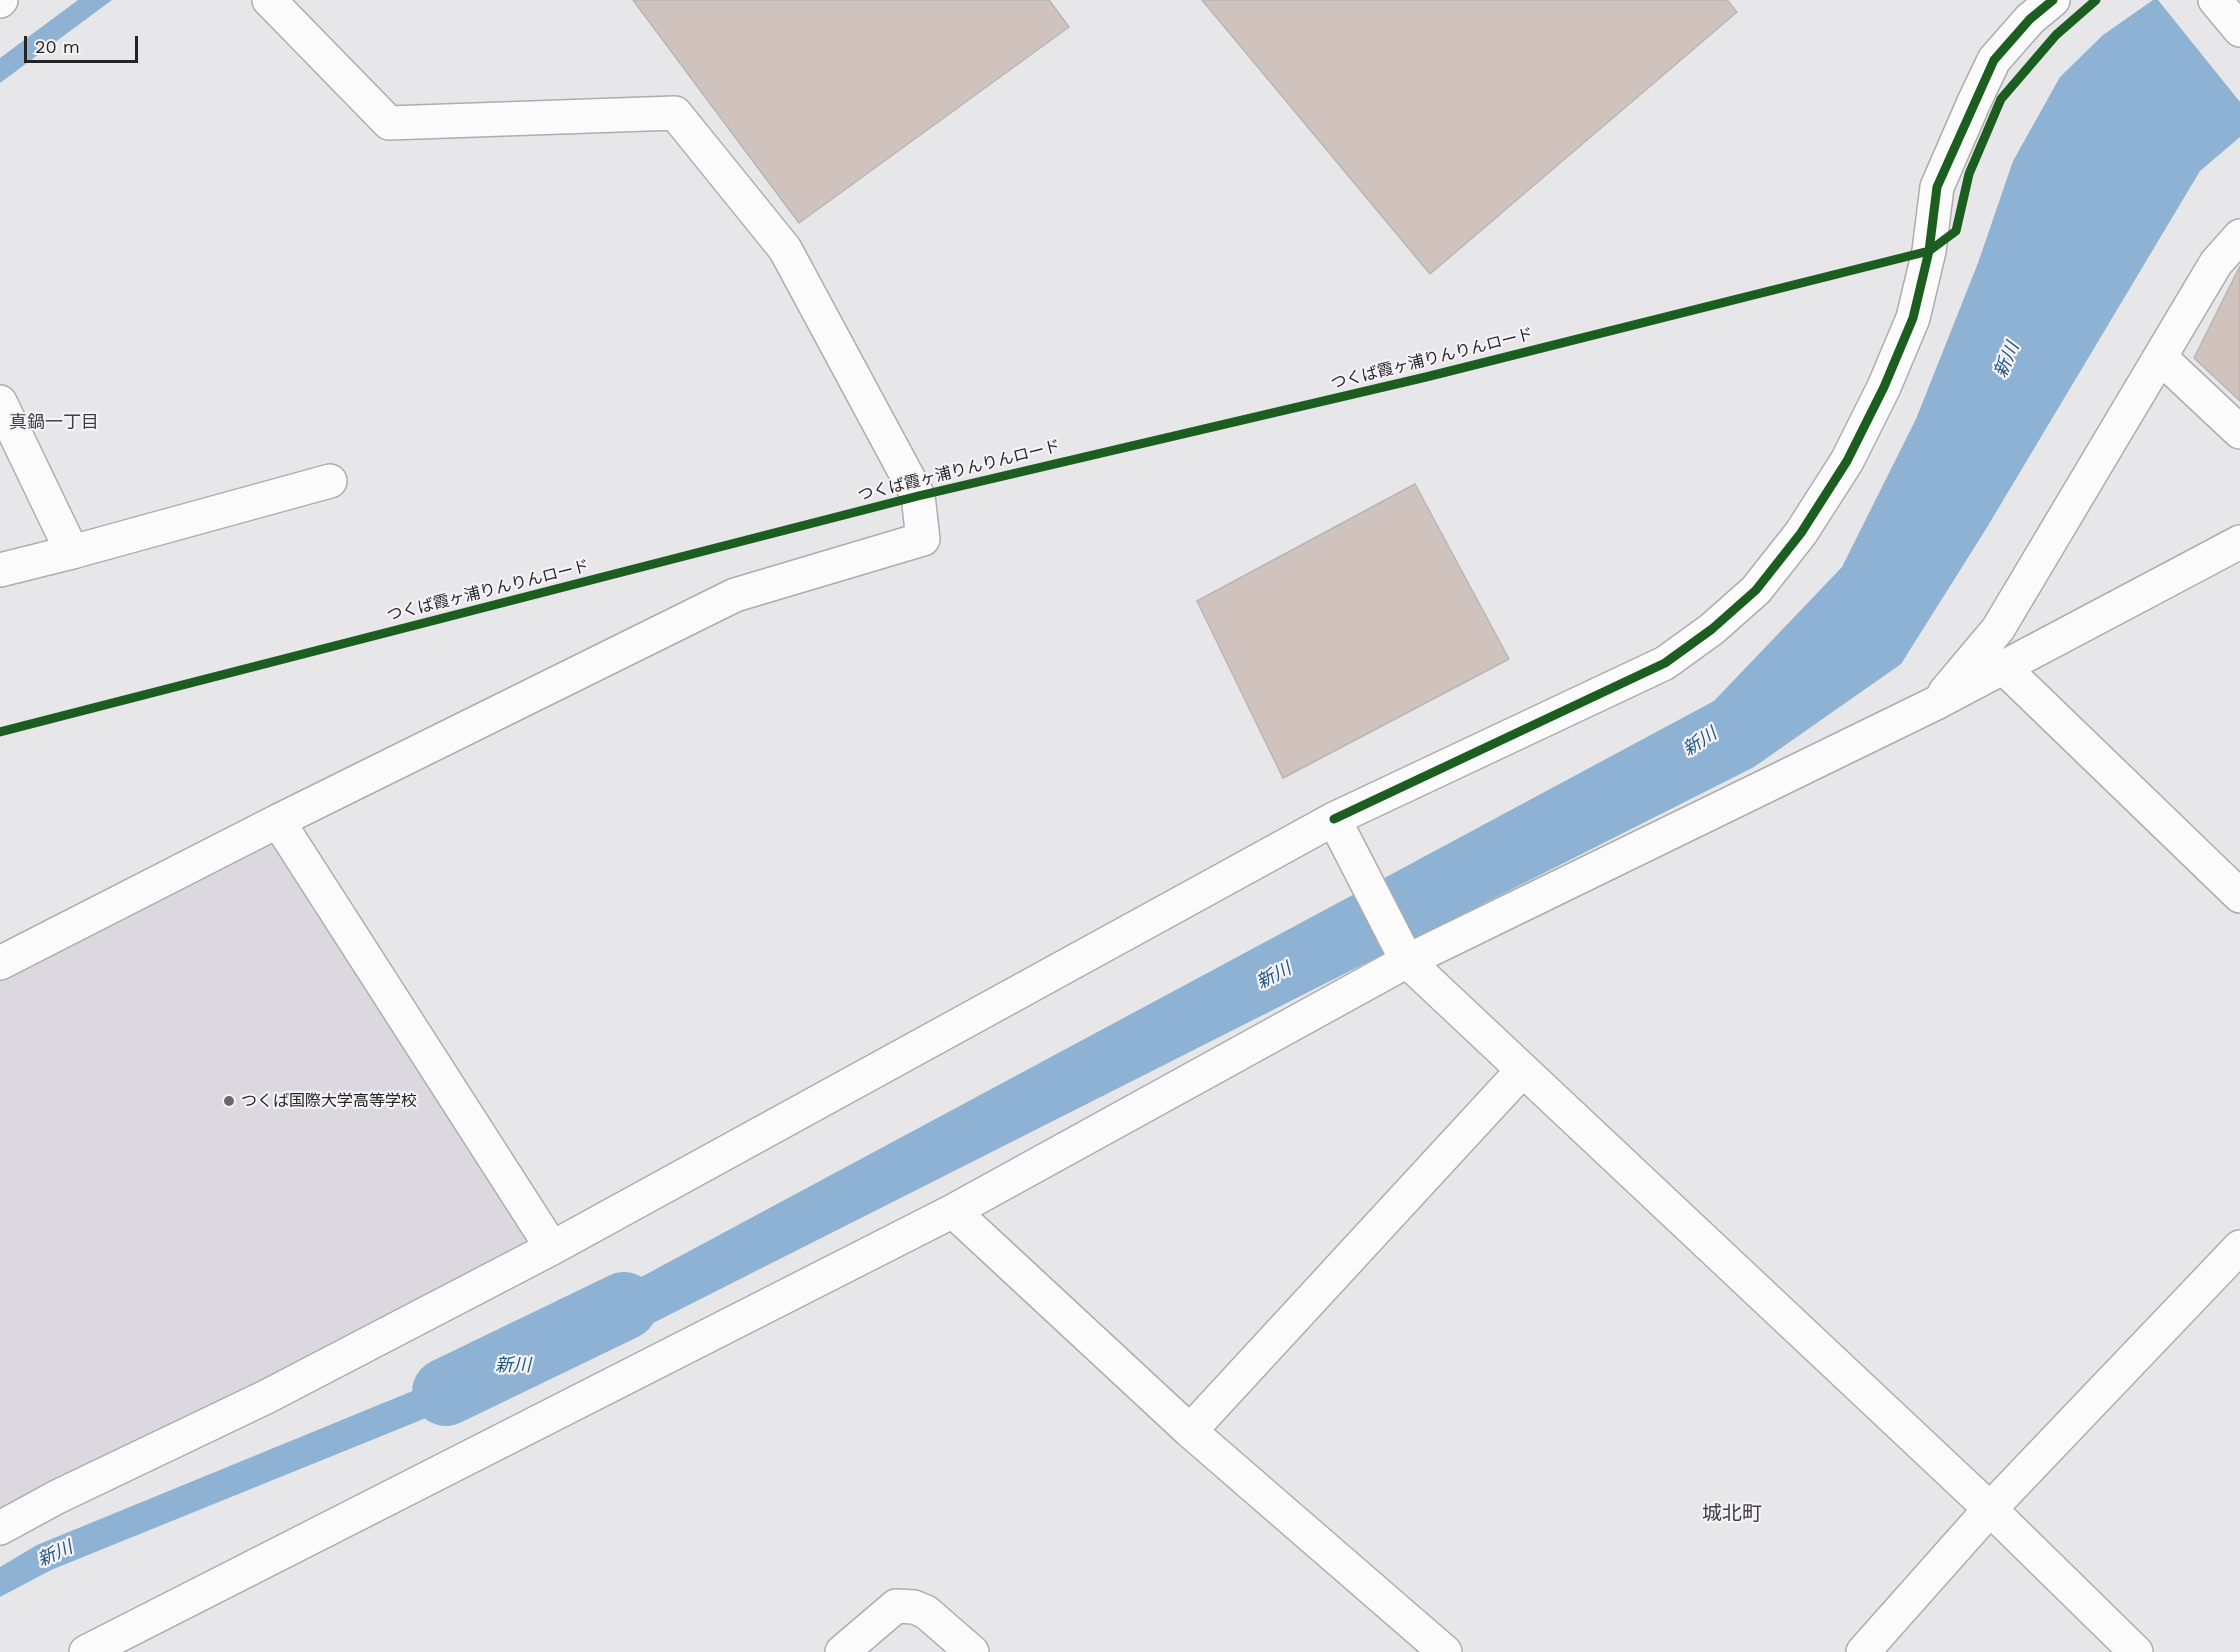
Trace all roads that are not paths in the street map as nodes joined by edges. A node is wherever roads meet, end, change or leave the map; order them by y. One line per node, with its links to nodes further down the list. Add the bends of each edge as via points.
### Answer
1 (269, 0): 16 (street, via 389,123 675,113 785,249 918,496 923,539 735,595)
2 (2053, 0): 15 (street, via 2030,19 1994,60 1937,187 1929,251 1913,318 1884,387 1846,461 1801,533 1756,590 1665,663)
3 (2215, 0): 4 (street)
4 (2240, 30)
5 (2240, 236): 6 (street, via 2216,263)
6 (2160, 357): 8 (street); 14 (street, via 1998,629)
7 (0, 402): 11 (street)
8 (2240, 432)
9 (330, 481): 11 (street)
10 (2240, 542): 13 (street)
11 (72, 552): 12 (street)
12 (0, 570)
13 (2004, 668): 14 (street); 17 (street)
14 (1936, 703): 18 (street)
15 (1334, 819): 18 (street); 23 (street)
16 (278, 821): 19 (street); 23 (street)
17 (2240, 896)
18 (1407, 961): 20 (street); 21 (street)
19 (0, 963)
20 (1522, 1071): 24 (street); 25 (street)
21 (953, 1211): 24 (street); 27 (street)
22 (2240, 1246): 25 (street)
23 (552, 1248): 26 (street)
24 (1190, 1431): 30 (street)
25 (1990, 1509): 31 (street); 32 (street)
26 (0, 1528)
27 (86, 1652)
28 (842, 1652): 29 (street, via 896,1606 926,1612)
29 (972, 1652)
30 (1445, 1652)
31 (1863, 1652)
32 (2136, 1652)

